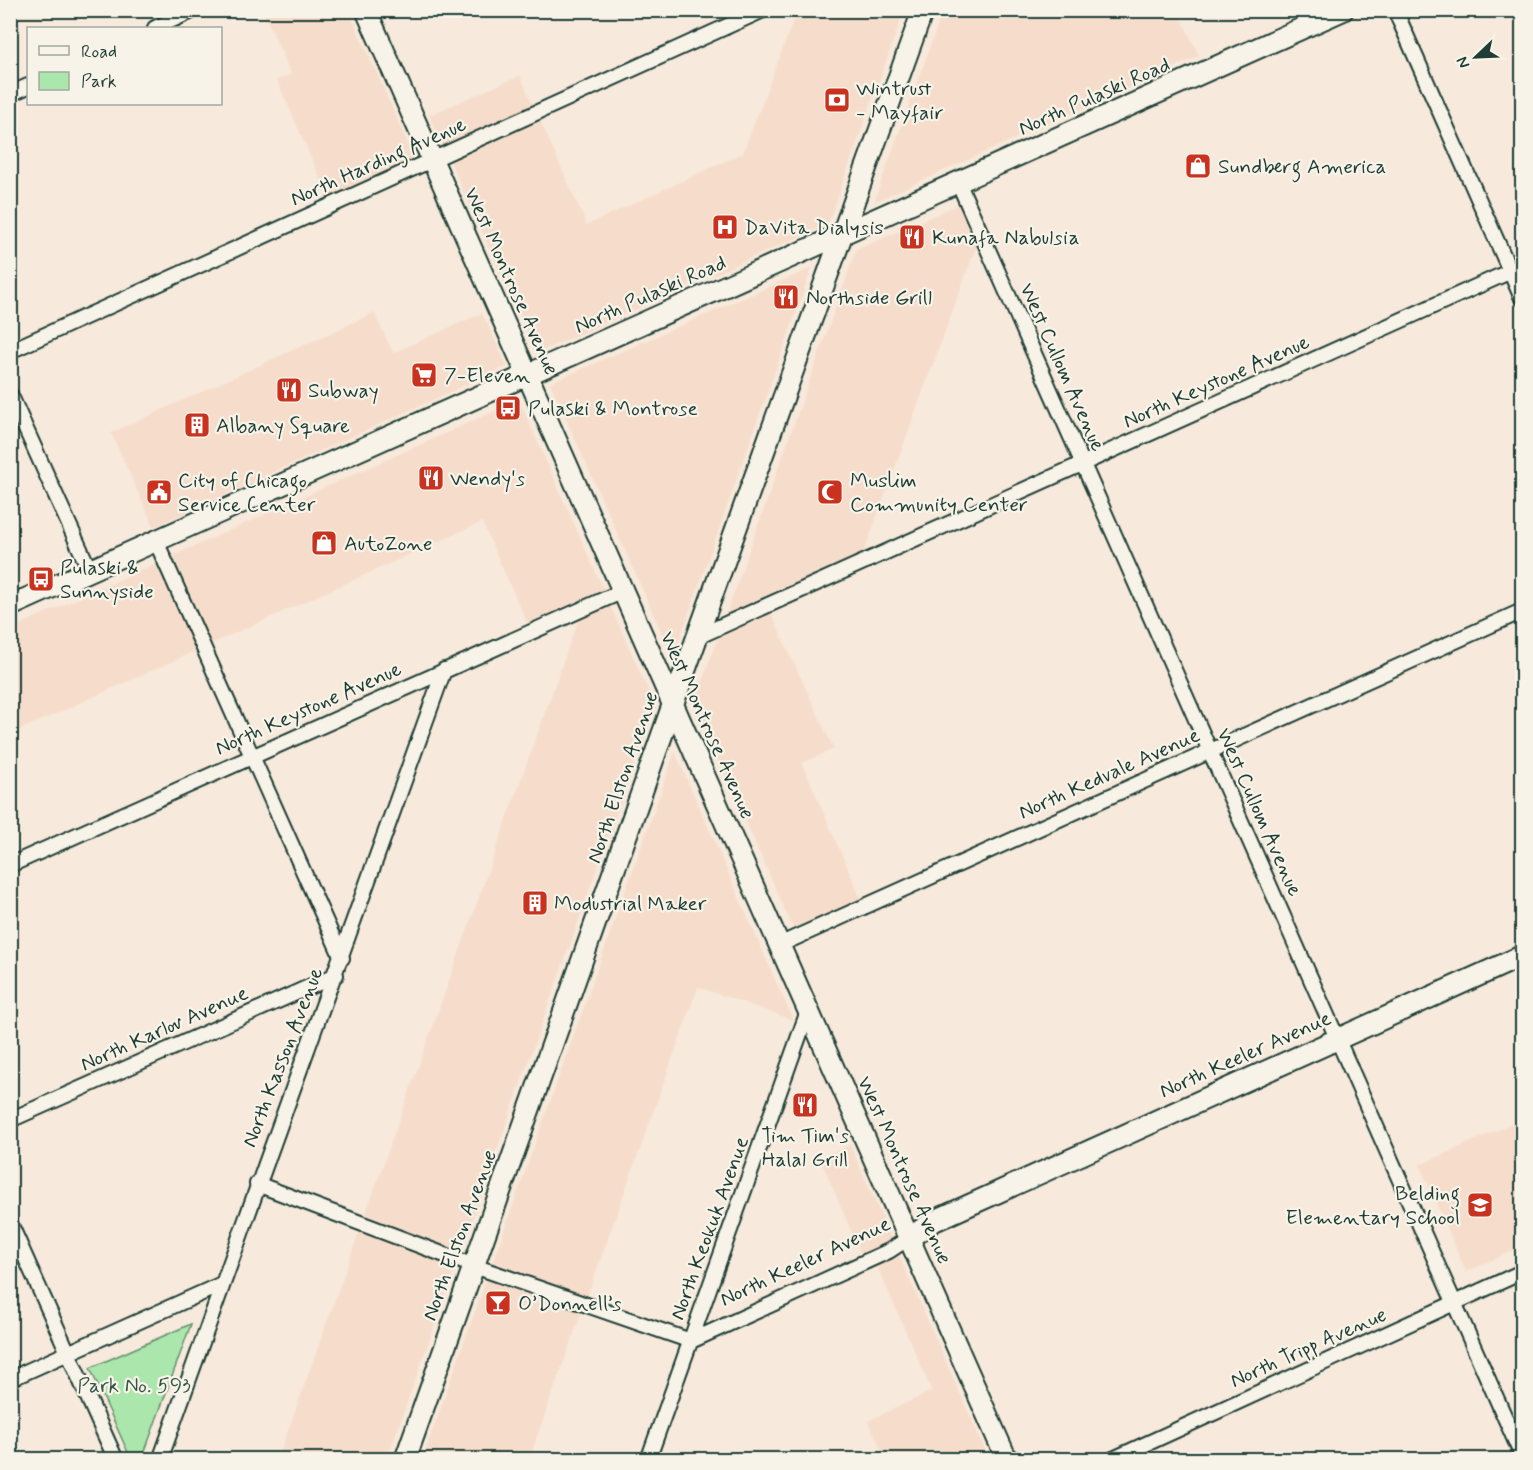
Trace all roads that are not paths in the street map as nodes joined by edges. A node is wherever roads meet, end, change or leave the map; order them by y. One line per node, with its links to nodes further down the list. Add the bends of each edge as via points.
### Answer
1 (194, 10): 7 (street)
2 (366, 10): 10 (main road, West Montrose Avenue)
3 (763, 10): 10 (street, North Harding Avenue)
4 (923, 10): 12 (main road, North Elston Avenue)
5 (1343, 10): 11 (main road, North Pulaski Road)
6 (1395, 10): 13 (street)
7 (157, 27)
8 (27, 86): 9 (street)
9 (10, 94)
10 (432, 160): 15 (street, North Harding Avenue); 16 (main road, West Montrose Avenue)
11 (959, 184): 12 (main road, North Pulaski Road); 18 (street, West Cullom Avenue)
12 (842, 235): 16 (main road, North Pulaski Road); 24 (main road, North Elston Avenue)
13 (1517, 269): 14 (street); 18 (street, North Keystone Avenue)
14 (1522, 298)
15 (10, 351)
16 (528, 375): 19 (main road, North Pulaski Road); 21 (main road, West Montrose Avenue)
17 (10, 394): 20 (street)
18 (1083, 464): 24 (street, North Keystone Avenue); 27 (street, West Cullom Avenue)
19 (156, 541): 20 (main road, North Pulaski Road); 28 (street)
20 (90, 571): 22 (main road, North Pulaski Road)
21 (623, 591): 25 (street, North Keystone Avenue); 26 (main road, West Montrose Avenue)
22 (10, 606)
23 (1522, 611): 27 (street, North Kedvale Avenue)
24 (697, 637): 26 (main road, North Elston Avenue)
25 (444, 670): 28 (street, North Keystone Avenue); 32 (street, North Kasson Avenue)
26 (673, 704): 30 (main road, West Montrose Avenue); 40 (main road, North Elston Avenue)
27 (1210, 751): 30 (street, North Kedvale Avenue); 35 (street, West Cullom Avenue)
28 (251, 756): 29 (street, North Keystone Avenue); 32 (street)
29 (10, 865)
30 (779, 945): 34 (main road, West Montrose Avenue)
31 (1522, 956): 35 (main road, North Keeler Avenue)
32 (342, 958): 33 (street, North Kasson Avenue)
33 (336, 975): 36 (street, North Karlov Avenue); 37 (street, North Kasson Avenue)
34 (808, 1011): 39 (main road, West Montrose Avenue); 44 (street, North Keokuk Avenue)
35 (1338, 1039): 39 (main road, North Keeler Avenue, via 934,1221); 43 (street, West Cullom Avenue)
36 (10, 1120)
37 (257, 1184): 40 (street); 42 (street, North Kasson Avenue)
38 (10, 1223): 45 (street)
39 (909, 1238): 44 (street, North Keeler Avenue, via 889,1251); 52 (main road, West Montrose Avenue)
40 (474, 1266): 44 (street); 50 (main road, North Elston Avenue)
41 (1522, 1272): 43 (street, North Tripp Avenue)
42 (222, 1284): 45 (street); 49 (street, North Kasson Avenue)
43 (1455, 1303): 47 (street, West Cullom Avenue); 53 (street, North Tripp Avenue)
44 (691, 1341): 51 (street, North Keokuk Avenue)
45 (68, 1353): 46 (street); 48 (street)
46 (10, 1379)
47 (1522, 1456)
48 (116, 1460)
49 (160, 1460)
50 (405, 1460)
51 (648, 1460)
52 (1007, 1460)
53 (1111, 1460)

